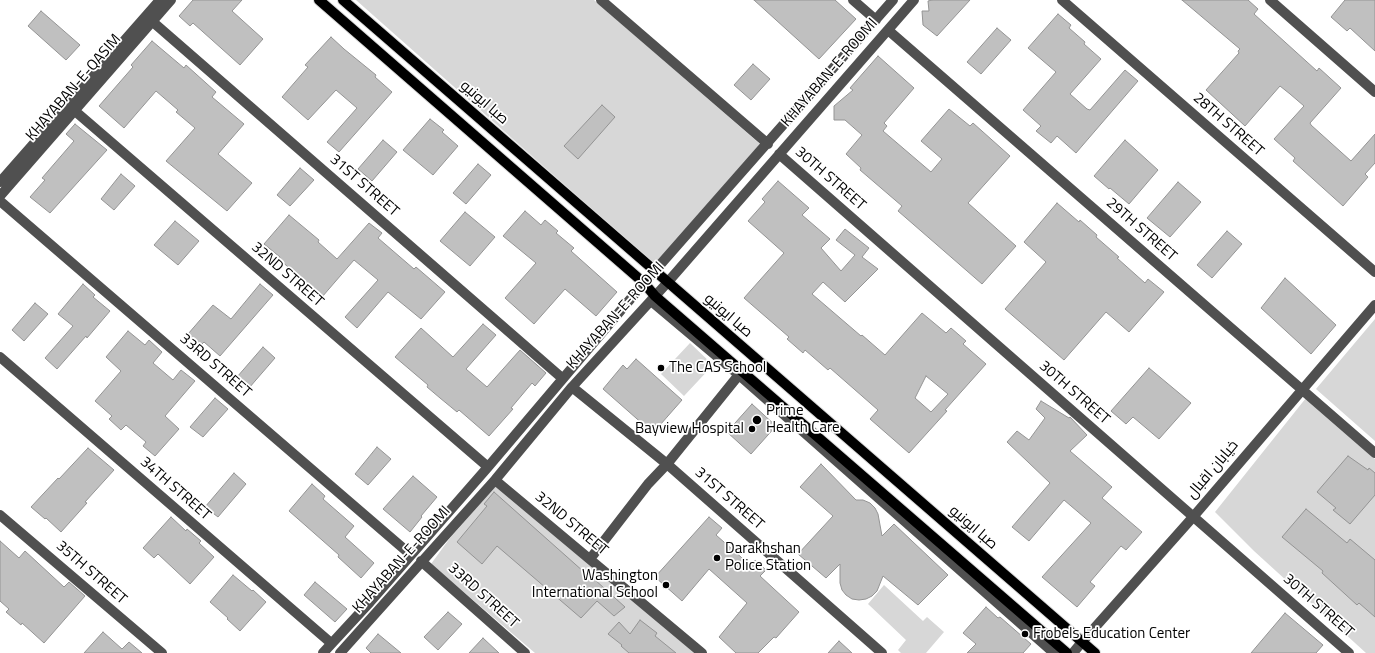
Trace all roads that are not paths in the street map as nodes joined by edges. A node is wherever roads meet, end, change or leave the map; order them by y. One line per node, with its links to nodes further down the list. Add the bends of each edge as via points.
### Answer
1 (160, 0): 11 (street, KHAYABAN-E-QASIM)
2 (171, 0): 11 (street, KHAYABAN-E-QASIM)
3 (319, 0): 23 (main road, صبا ایونیو)
4 (343, 0): 21 (main road, صبا ایونیو)
5 (600, 0): 16 (street)
6 (853, 0): 12 (street)
7 (893, 0): 12 (street, KHAYABAN-E-ROOMI)
8 (914, 0): 13 (street, KHAYABAN-E-ROOMI)
9 (1062, 0): 22 (street, 28TH STREET)
10 (1270, 0): 14 (street)
11 (148, 19): 15 (street, KHAYABAN-E-QASIM); 29 (street, 31ST STREET)
12 (876, 20): 16 (street, KHAYABAN-E-ROOMI)
13 (888, 30): 17 (street, KHAYABAN-E-ROOMI); 31 (street, 29TH STREET)
14 (1375, 92)
15 (71, 108): 18 (street, KHAYABAN-E-QASIM); 19 (street, KHAYABAN-E-QASIM); 34 (street, 32ND STREET)
16 (768, 144): 21 (street, KHAYABAN-E-ROOMI)
17 (779, 154): 24 (street, KHAYABAN-E-ROOMI); 37 (street, 30TH STREET)
18 (0, 182)
19 (0, 196)
20 (0, 200): 38 (street, 33RD STREET)
21 (654, 272): 23 (street, KHAYABAN-E-ROOMI); 24 (main road, صبا ایونیو)
22 (1375, 272)
23 (644, 283): 25 (main road, صبا ایونیو); 29 (street, KHAYABAN-E-ROOMI)
24 (667, 283): 25 (street, KHAYABAN-E-ROOMI); 43 (main road, صبا ایونیو)
25 (653, 298): 28 (main road, صبا ایونیو); 30 (street, KHAYABAN-E-ROOMI)
26 (1375, 305): 31 (street, خیابان اقبال)
27 (0, 356): 44 (street, 34TH STREET)
28 (740, 373): 33 (street); 51 (street); 52 (main road, صبا ایونیو)
29 (562, 378): 34 (street, KHAYABAN-E-ROOMI)
30 (572, 387): 33 (street, 31ST STREET); 35 (street, KHAYABAN-E-ROOMI)
31 (1302, 389): 32 (street, 29TH STREET); 37 (street, خیابان اقبال)
32 (1375, 453)
33 (667, 464): 39 (street, via 648,484); 50 (street, 31ST STREET)
34 (488, 467): 38 (street, KHAYABAN-E-ROOMI)
35 (495, 480): 39 (street, 32ND STREET); 40 (street, KHAYABAN-E-ROOMI)
36 (0, 515): 45 (street, 35TH STREET)
37 (1193, 517): 43 (street, خیابان اقبال); 55 (street, 30TH STREET)
38 (411, 555): 41 (street, KHAYABAN-E-ROOMI)
39 (590, 559): 49 (street, 32ND STREET)
40 (421, 561): 42 (street, KHAYABAN-E-ROOMI); 48 (street, 33RD STREET)
41 (370, 602): 42 (street); 44 (street, KHAYABAN-E-ROOMI)
42 (379, 608): 47 (street, KHAYABAN-E-ROOMI)
43 (1082, 642): 53 (street, خیابان اقبال); 54 (main road, صبا ایونیو)
44 (331, 643): 46 (street, KHAYABAN-E-ROOMI)
45 (162, 653)
46 (323, 653)
47 (340, 653)
48 (525, 653)
49 (702, 653)
50 (882, 653)
51 (1054, 653)
52 (1067, 653)
53 (1073, 653)
54 (1095, 653)
55 (1350, 653)

